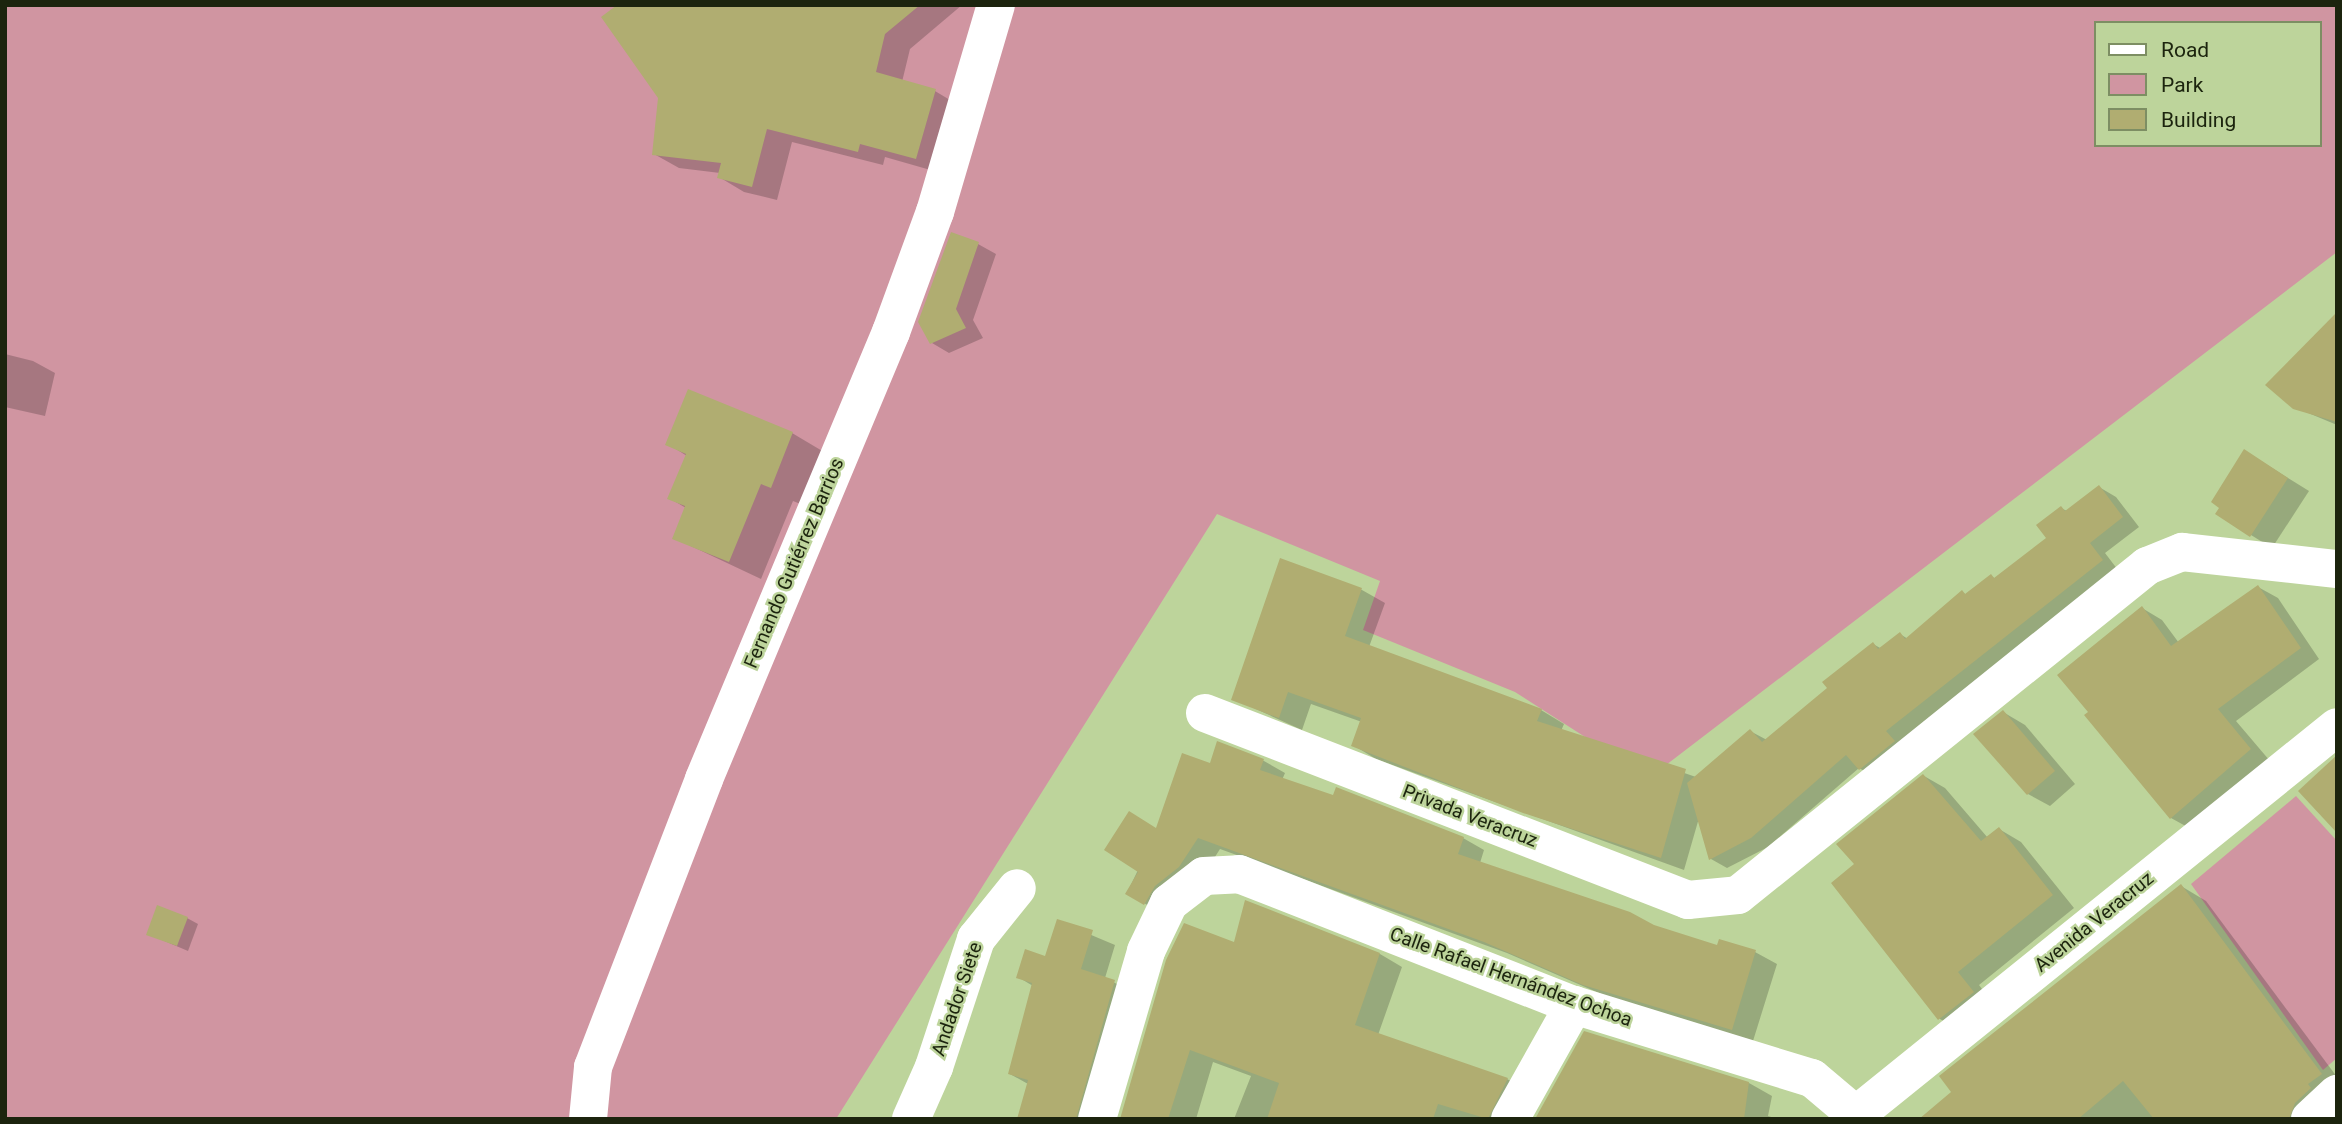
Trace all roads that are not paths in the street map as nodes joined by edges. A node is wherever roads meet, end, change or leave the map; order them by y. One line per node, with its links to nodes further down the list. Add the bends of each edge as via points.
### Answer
1 (996, 5): 9 (street, Fernando Gutiérrez Barrios, via 913,272 704,779 598,1055)
2 (2337, 569): 3 (street, Privada Veracruz, via 2182,552 2147,566 1738,894 1688,900)
3 (1205, 713)
4 (2337, 727): 8 (street, Avenida Veracruz)
5 (1017, 888): 10 (street, Andador Siete, via 976,939 934,1067)
6 (1574, 1005): 8 (street, Calle Rafael Hernández Ochoa, via 1812,1078); 11 (street, Calle Rafael Hernández Ochoa, via 1238,874 1203,876 1169,903 1146,951); 12 (street)
7 (2337, 1094): 13 (street)
8 (1854, 1117)
9 (588, 1119)
10 (911, 1119)
11 (1097, 1119)
12 (1510, 1119)
13 (2310, 1119)

